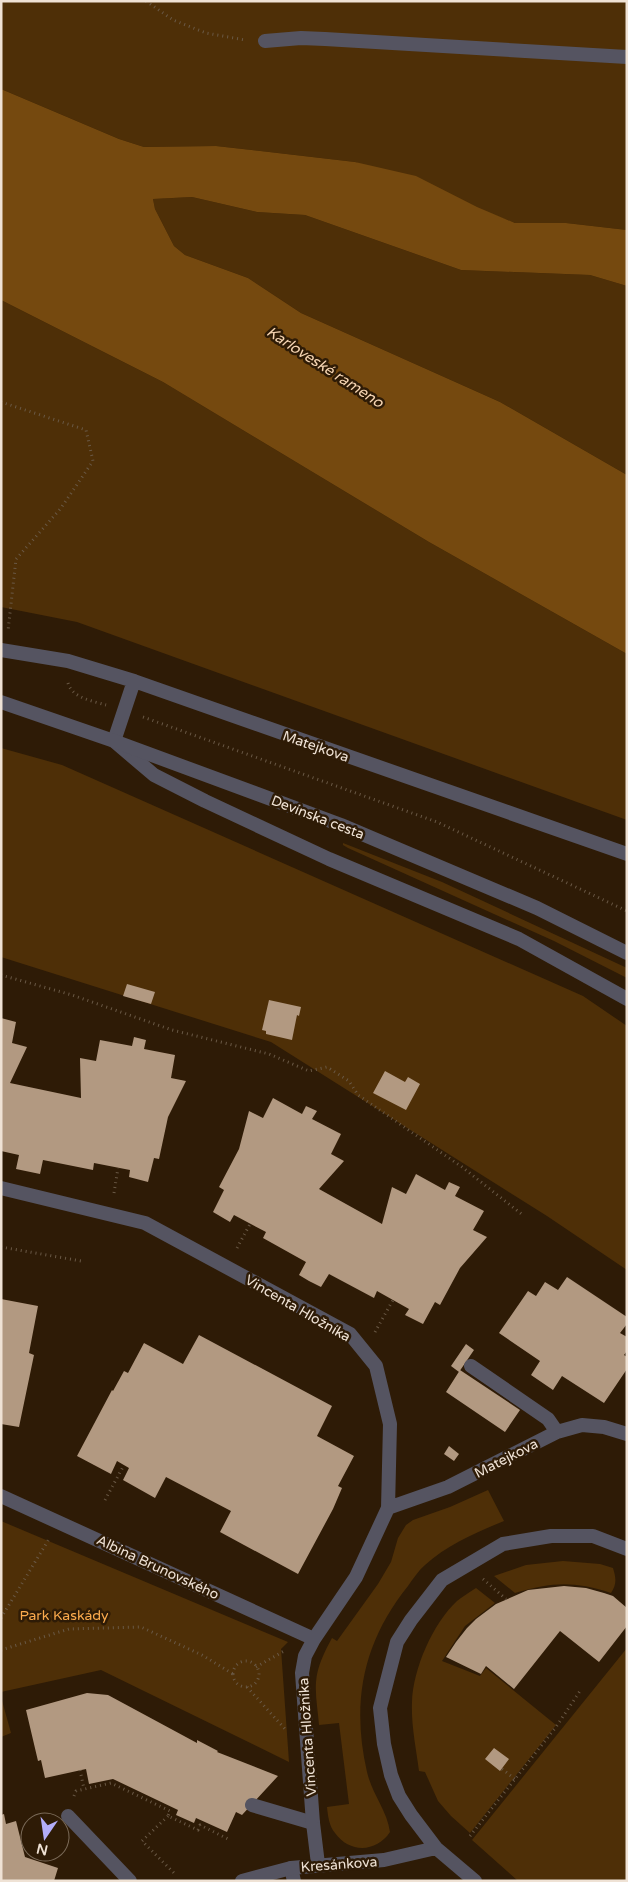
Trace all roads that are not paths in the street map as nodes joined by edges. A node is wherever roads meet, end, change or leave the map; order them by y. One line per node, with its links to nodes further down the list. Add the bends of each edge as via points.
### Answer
1 (266, 42): 2 (street, via 301,38)
2 (627, 57)
3 (1, 650): 4 (street, Matejkova, via 68,661)
4 (134, 681): 6 (street); 7 (street, Matejkova)
5 (1, 702): 6 (street, Devínska cesta)
6 (114, 741): 8 (street, Devínska cesta, via 341,824 537,908); 9 (street, via 154,775 197,797 329,860 519,939)
7 (627, 854)
8 (627, 953)
9 (627, 999)
10 (1, 1188): 15 (street, Vincenta Hložníka, via 145,1223 350,1334 376,1366 390,1424)
11 (471, 1366): 12 (street, via 548,1419)
12 (557, 1432): 13 (street, Matejkova, via 582,1426 604,1427); 15 (street, Matejkova, via 448,1488)
13 (627, 1434)
14 (1, 1496): 17 (street, Albína Brunovského)
15 (388, 1508): 17 (street, Vincenta Hložníka, via 356,1577)
16 (627, 1549): 21 (street, via 593,1536 551,1536 503,1544 442,1580 397,1642 380,1708 384,1744 400,1796)
17 (314, 1639): 20 (street, Vincenta Hložníka, via 305,1656 302,1674)
18 (252, 1805): 20 (street)
19 (70, 1818): 24 (street)
20 (313, 1823): 22 (street, Vincenta Hložníka)
21 (436, 1848): 22 (street, Kresánkova, via 384,1860); 26 (street)
22 (318, 1864): 23 (street, Kresánkova)
23 (293, 1874): 25 (street, Kresánkova)
24 (130, 1881)
25 (242, 1881)
26 (475, 1881)

